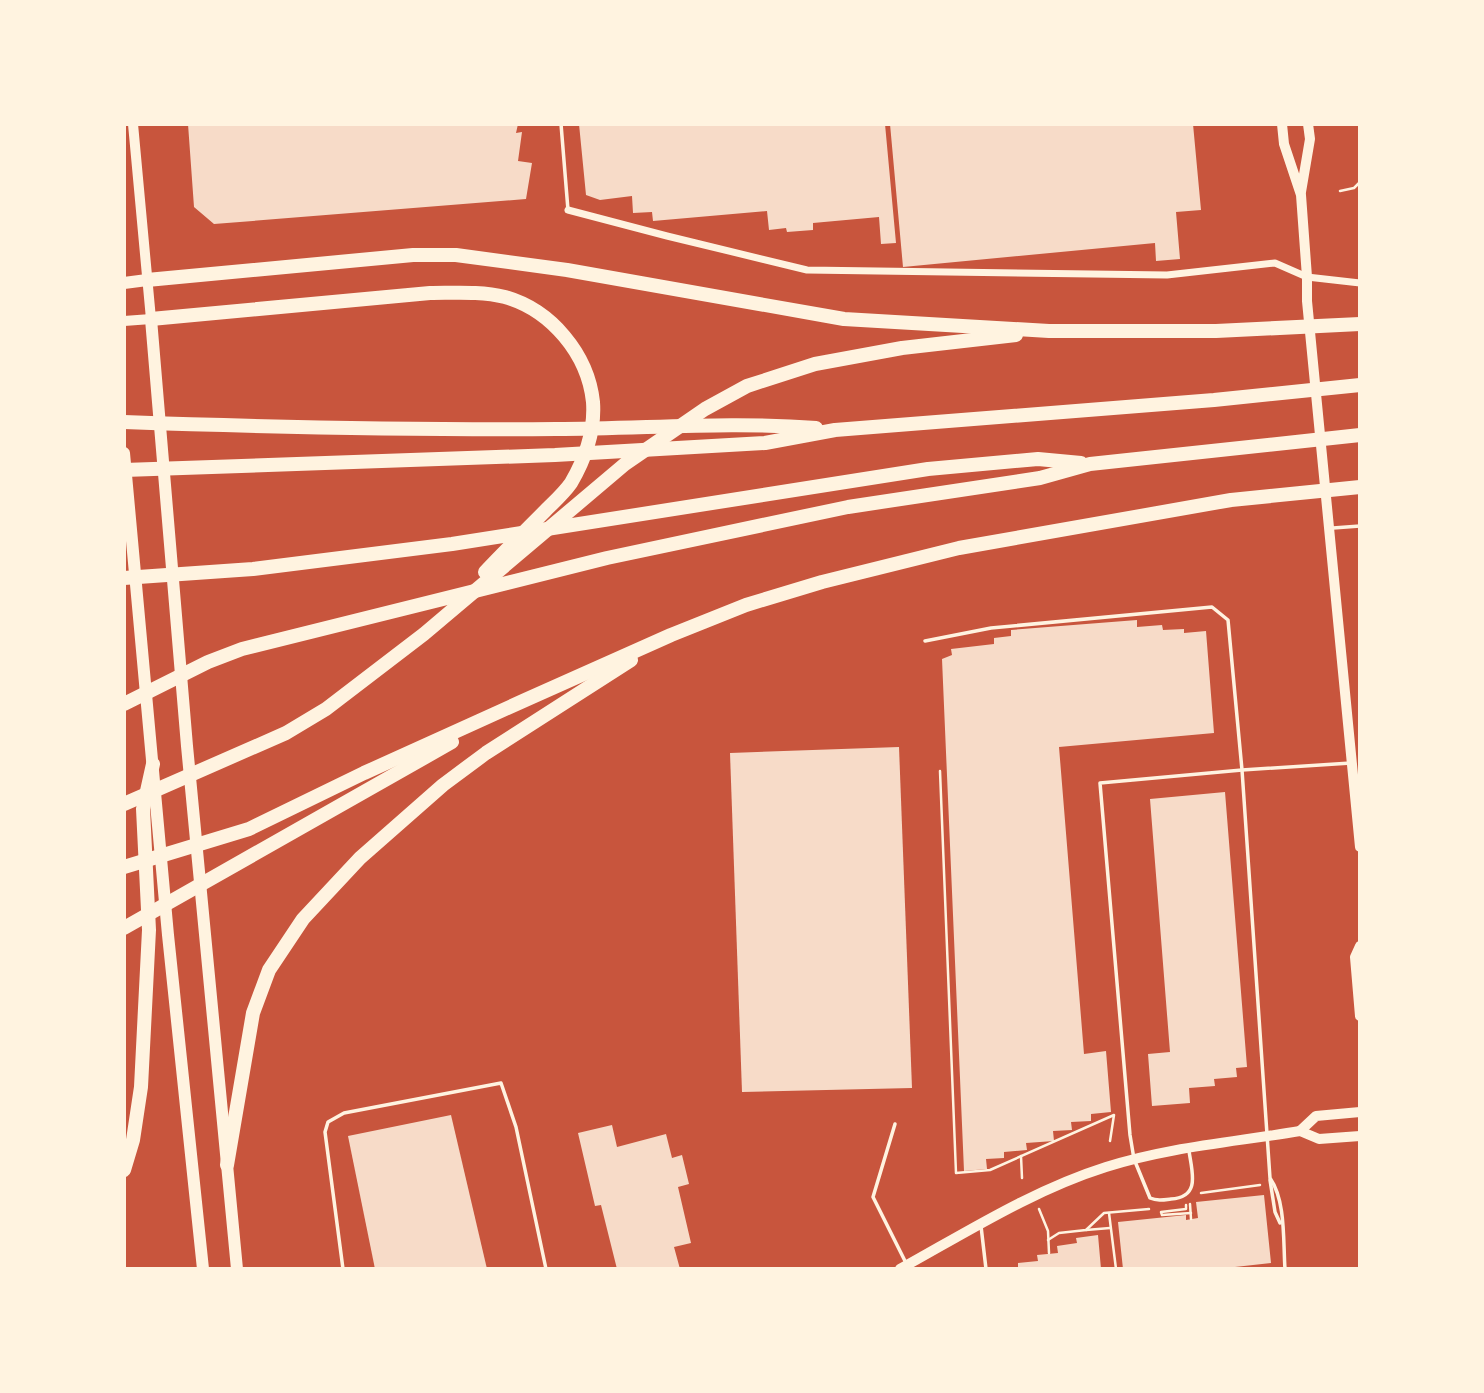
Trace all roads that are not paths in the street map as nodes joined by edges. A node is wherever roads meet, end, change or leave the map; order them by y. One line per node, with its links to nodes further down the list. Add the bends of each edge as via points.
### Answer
1 (133, 124): 8 (main road)
2 (561, 124): 6 (lane)
3 (1282, 124): 5 (main road)
4 (1308, 124): 5 (main road)
5 (1301, 195): 7 (main road)
6 (568, 210): 7 (street, via 807,270 1167,275 1275,263)
7 (1307, 276): 10 (street); 24 (main road)
8 (147, 280): 9 (main road); 11 (main road); 14 (highway, via 456,255 844,319)
9 (124, 282)
10 (1360, 283)
11 (151, 319): 12 (main road); 26 (highway, via 465,292 516,301 560,330 581,361 593,403 580,465 569,486); 47 (main road)
12 (124, 321)
13 (1360, 324): 14 (highway, via 1216,331)
14 (1049, 331): 26 (highway, via 902,348 815,364 747,386 625,464)
15 (1360, 385): 17 (highway)
16 (124, 422): 17 (highway, via 557,429 765,424)
17 (835, 430): 21 (highway, via 765,443)
18 (1360, 436): 20 (highway)
19 (124, 453): 32 (main road)
20 (1090, 464): 25 (highway, via 1038,459 928,469 452,544 253,569); 30 (highway, via 1040,478 848,507 607,558 242,649)
21 (124, 470)
22 (1360, 487): 27 (highway, via 1231,500 946,551 746,605)
23 (1360, 526): 24 (lane)
24 (1331, 528): 31 (main road)
25 (124, 578)
26 (424, 634): 34 (highway, via 326,709 286,733)
27 (671, 635): 29 (highway); 47 (highway, via 443,785 360,858 303,919 269,970 253,1013)
28 (925, 641): 33 (lane, via 991,628 1212,607 1228,620)
29 (523, 701): 36 (highway, via 250,829); 37 (highway)
30 (124, 704)
31 (1353, 763): 33 (lane); 35 (main road)
32 (153, 764): 48 (highway, via 143,808 149,930 141,1087); 51 (main road)
33 (1242, 770): 43 (lane); 46 (lane, via 1100,783)
34 (124, 804)
35 (1360, 847)
36 (124, 867)
37 (124, 928)
38 (1360, 946): 39 (main road, via 1355,957)
39 (1360, 1016)
40 (1360, 1112): 42 (main road, via 1316,1116)
41 (895, 1124): 50 (lane, via 873,1196)
42 (1300, 1131): 43 (main road); 44 (main road, via 1319,1139)
43 (1268, 1136): 45 (main road); 56 (lane)
44 (1360, 1136)
45 (1188, 1147): 46 (main road); 46 (lane, via 1193,1179 1182,1198 1150,1198)
46 (1134, 1159): 49 (main road, via 1034,1197)
47 (227, 1164): 52 (main road)
48 (124, 1170)
49 (981, 1224): 50 (main road); 55 (lane)
50 (904, 1267)
51 (203, 1269)
52 (237, 1269)
53 (343, 1269): 54 (lane, via 325,1132 328,1122 344,1112 501,1083 516,1127)
54 (546, 1269)
55 (986, 1269)
56 (1285, 1269)

